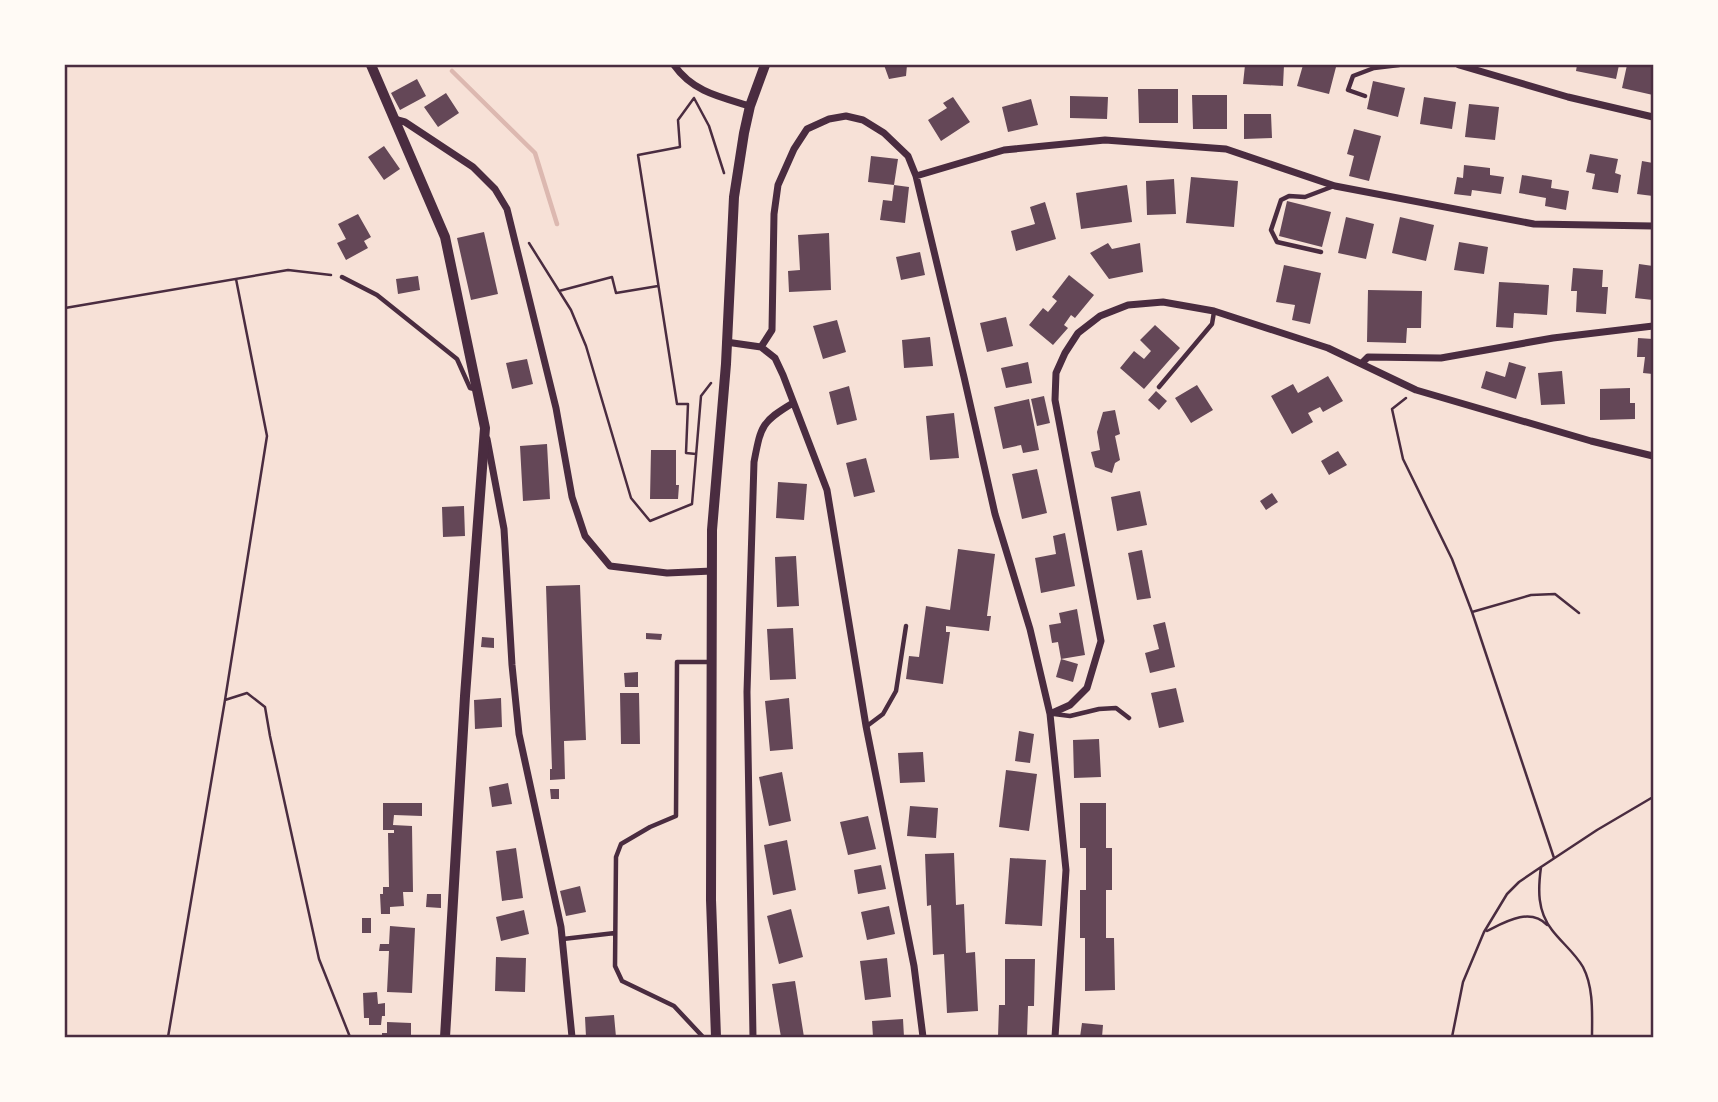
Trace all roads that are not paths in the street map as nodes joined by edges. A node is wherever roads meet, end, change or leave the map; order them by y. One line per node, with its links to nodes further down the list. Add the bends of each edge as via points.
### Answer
1 (371, 65): 9 (street)
2 (674, 65): 7 (street, via 698,89)
3 (765, 65): 7 (street)
4 (1399, 65): 6 (lane, via 1353,76 1348,90)
5 (1459, 65): 8 (street)
6 (1365, 96)
7 (750, 106): 17 (street, via 734,197)
8 (1653, 117)
9 (393, 118): 21 (street, via 445,236); 25 (street, via 473,166 507,209 556,408 572,497 585,536 610,566 667,573)
10 (916, 176): 11 (street, via 1004,150 1105,139 1226,149); 18 (street, via 908,156 863,120 846,116 807,129 778,185 772,330); 28 (street, via 995,514)
11 (1335, 186): 12 (street, via 1534,224); 13 (lane, via 1282,200 1271,230 1277,242)
12 (1653, 226)
13 (1321, 252)
14 (342, 277): 21 (lane, via 377,295 457,359 470,388)
15 (1214, 311): 19 (street); 20 (lane, via 1212,324); 28 (street, via 1163,302 1128,305 1078,333 1056,373 1055,400 1101,640 1087,688 1070,705)
16 (1653, 326): 19 (street, via 1441,358 1368,358)
17 (726, 342): 18 (street); 25 (street)
18 (761, 347): 22 (street, via 775,358)
19 (1362, 363): 24 (street, via 1416,390)
20 (1159, 387)
21 (478, 389): 23 (street)
22 (793, 403): 30 (street, via 827,490); 37 (street, via 767,420 754,462 747,692)
23 (485, 428): 32 (street, via 504,529 519,734); 33 (street)
24 (1653, 456)
25 (712, 571): 27 (street)
26 (906, 626): 30 (lane, via 895,691 883,714)
27 (712, 662): 31 (lane, via 677,662 676,816 621,844 616,857); 36 (street, via 711,900)
28 (1050, 714): 29 (lane, via 1070,716 1116,708); 39 (street, via 1066,870)
29 (1129, 718)
30 (866, 726): 38 (street, via 914,966)
31 (615, 933): 32 (lane); 35 (lane, via 615,966 622,981 674,1006)
32 (562, 939): 34 (street)
33 (445, 1037)
34 (572, 1037)
35 (704, 1037)
36 (716, 1037)
37 (753, 1037)
38 (923, 1037)
39 (1055, 1037)

